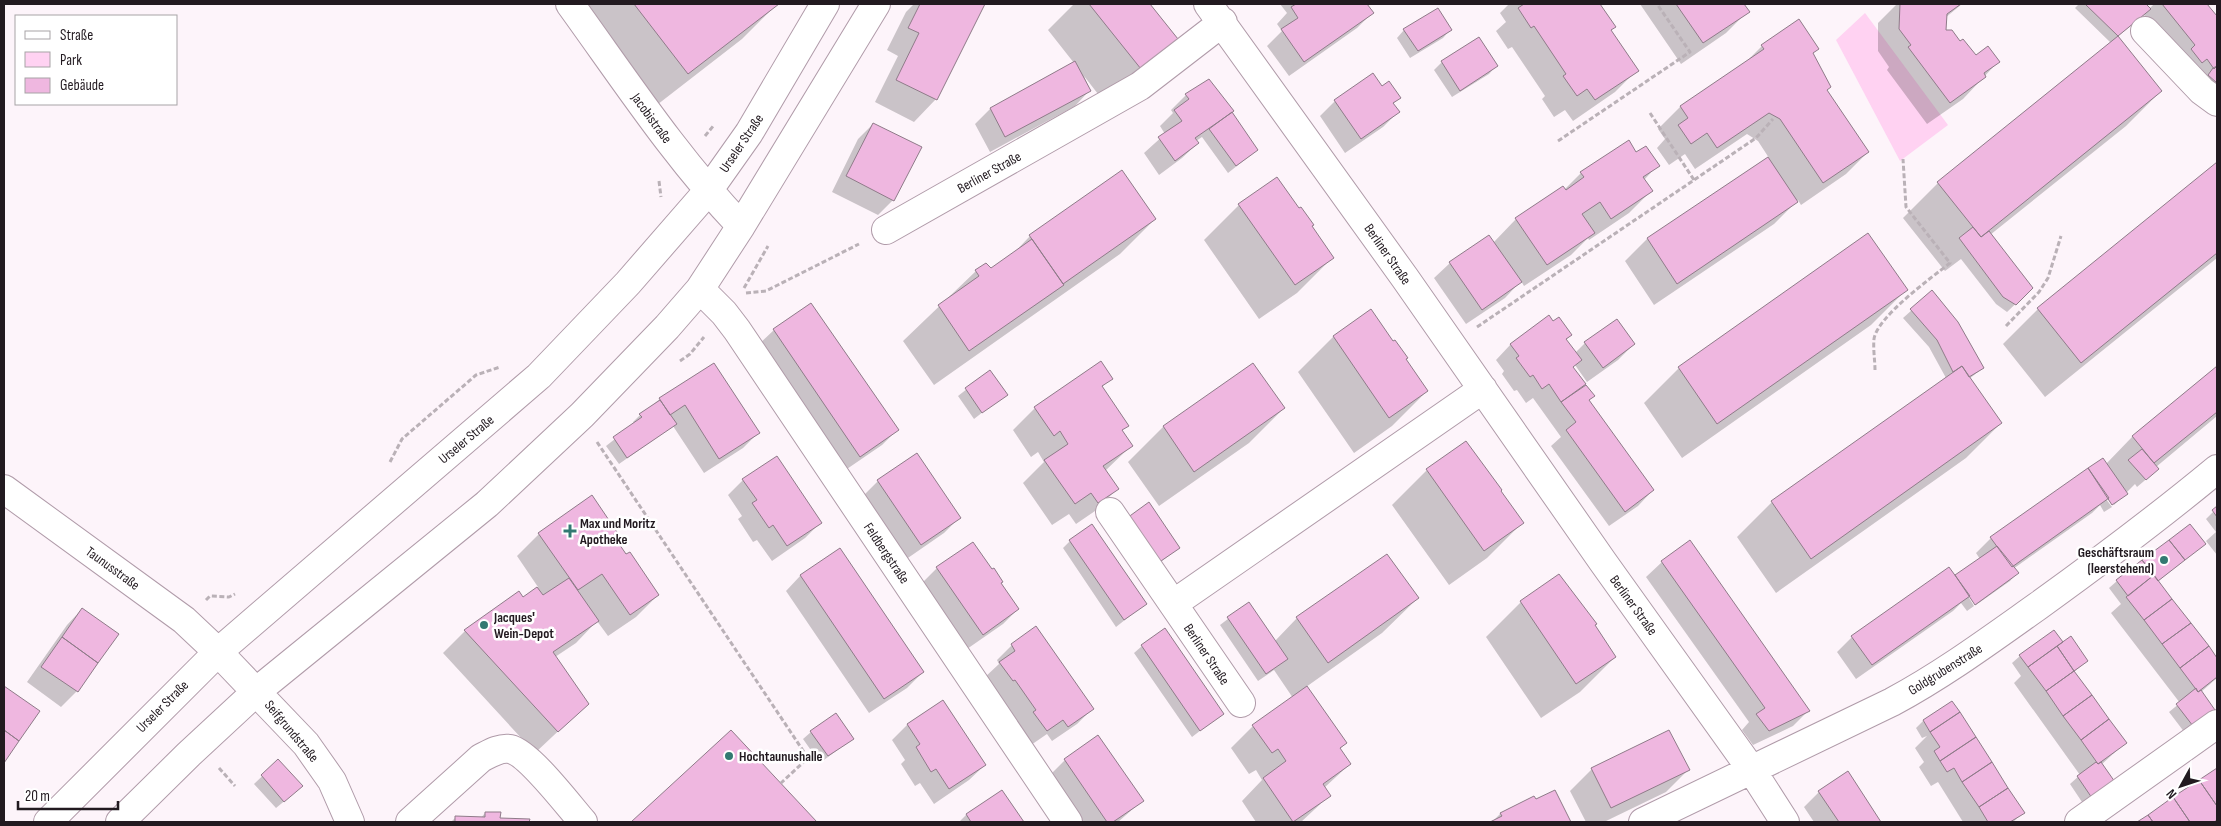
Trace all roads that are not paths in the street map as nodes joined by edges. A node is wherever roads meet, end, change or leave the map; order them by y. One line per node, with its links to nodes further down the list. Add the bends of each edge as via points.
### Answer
1 (570, 4): 7 (street, Jacobistraße)
2 (825, 4): 7 (street, Urseler Straße, via 749,133)
3 (876, 4): 8 (street)
4 (1216, 13): 9 (street, Berliner Straße, via 1140,86); 11 (street, Berliner Straße)
5 (2145, 31): 6 (street, via 2202,91)
6 (2217, 102)
7 (708, 191): 8 (street, Jacobistraße); 16 (street, Urseler Straße, via 628,283 539,376)
8 (741, 226): 10 (street)
9 (886, 230)
10 (700, 290): 17 (street, via 582,414 487,504); 26 (street, Feldbergstraße, via 733,324)
11 (1483, 389): 15 (street); 20 (street, Berliner Straße)
12 (2217, 469): 20 (street, Goldgrubenstraße, via 2085,572 1953,667 1892,702)
13 (4, 489): 16 (street, Taunusstraße, via 184,620)
14 (1110, 512): 15 (street, Berliner Straße)
15 (1173, 604): 18 (street, Berliner Straße)
16 (218, 652): 17 (street, Seifgrundstraße); 21 (street, Urseler Straße)
17 (257, 691): 22 (street); 23 (street, Seifgrundstraße, via 306,744 332,781)
18 (1242, 704)
19 (2217, 724): 29 (street)
20 (1751, 769): 27 (street, Goldgrubenstraße); 28 (street, Berliner Straße)
21 (48, 822)
22 (120, 822)
23 (350, 822)
24 (410, 822): 25 (street, via 481,758 495,750 509,748 524,755)
25 (583, 822)
26 (1068, 822)
27 (1643, 822)
28 (1786, 822)
29 (2079, 822)

